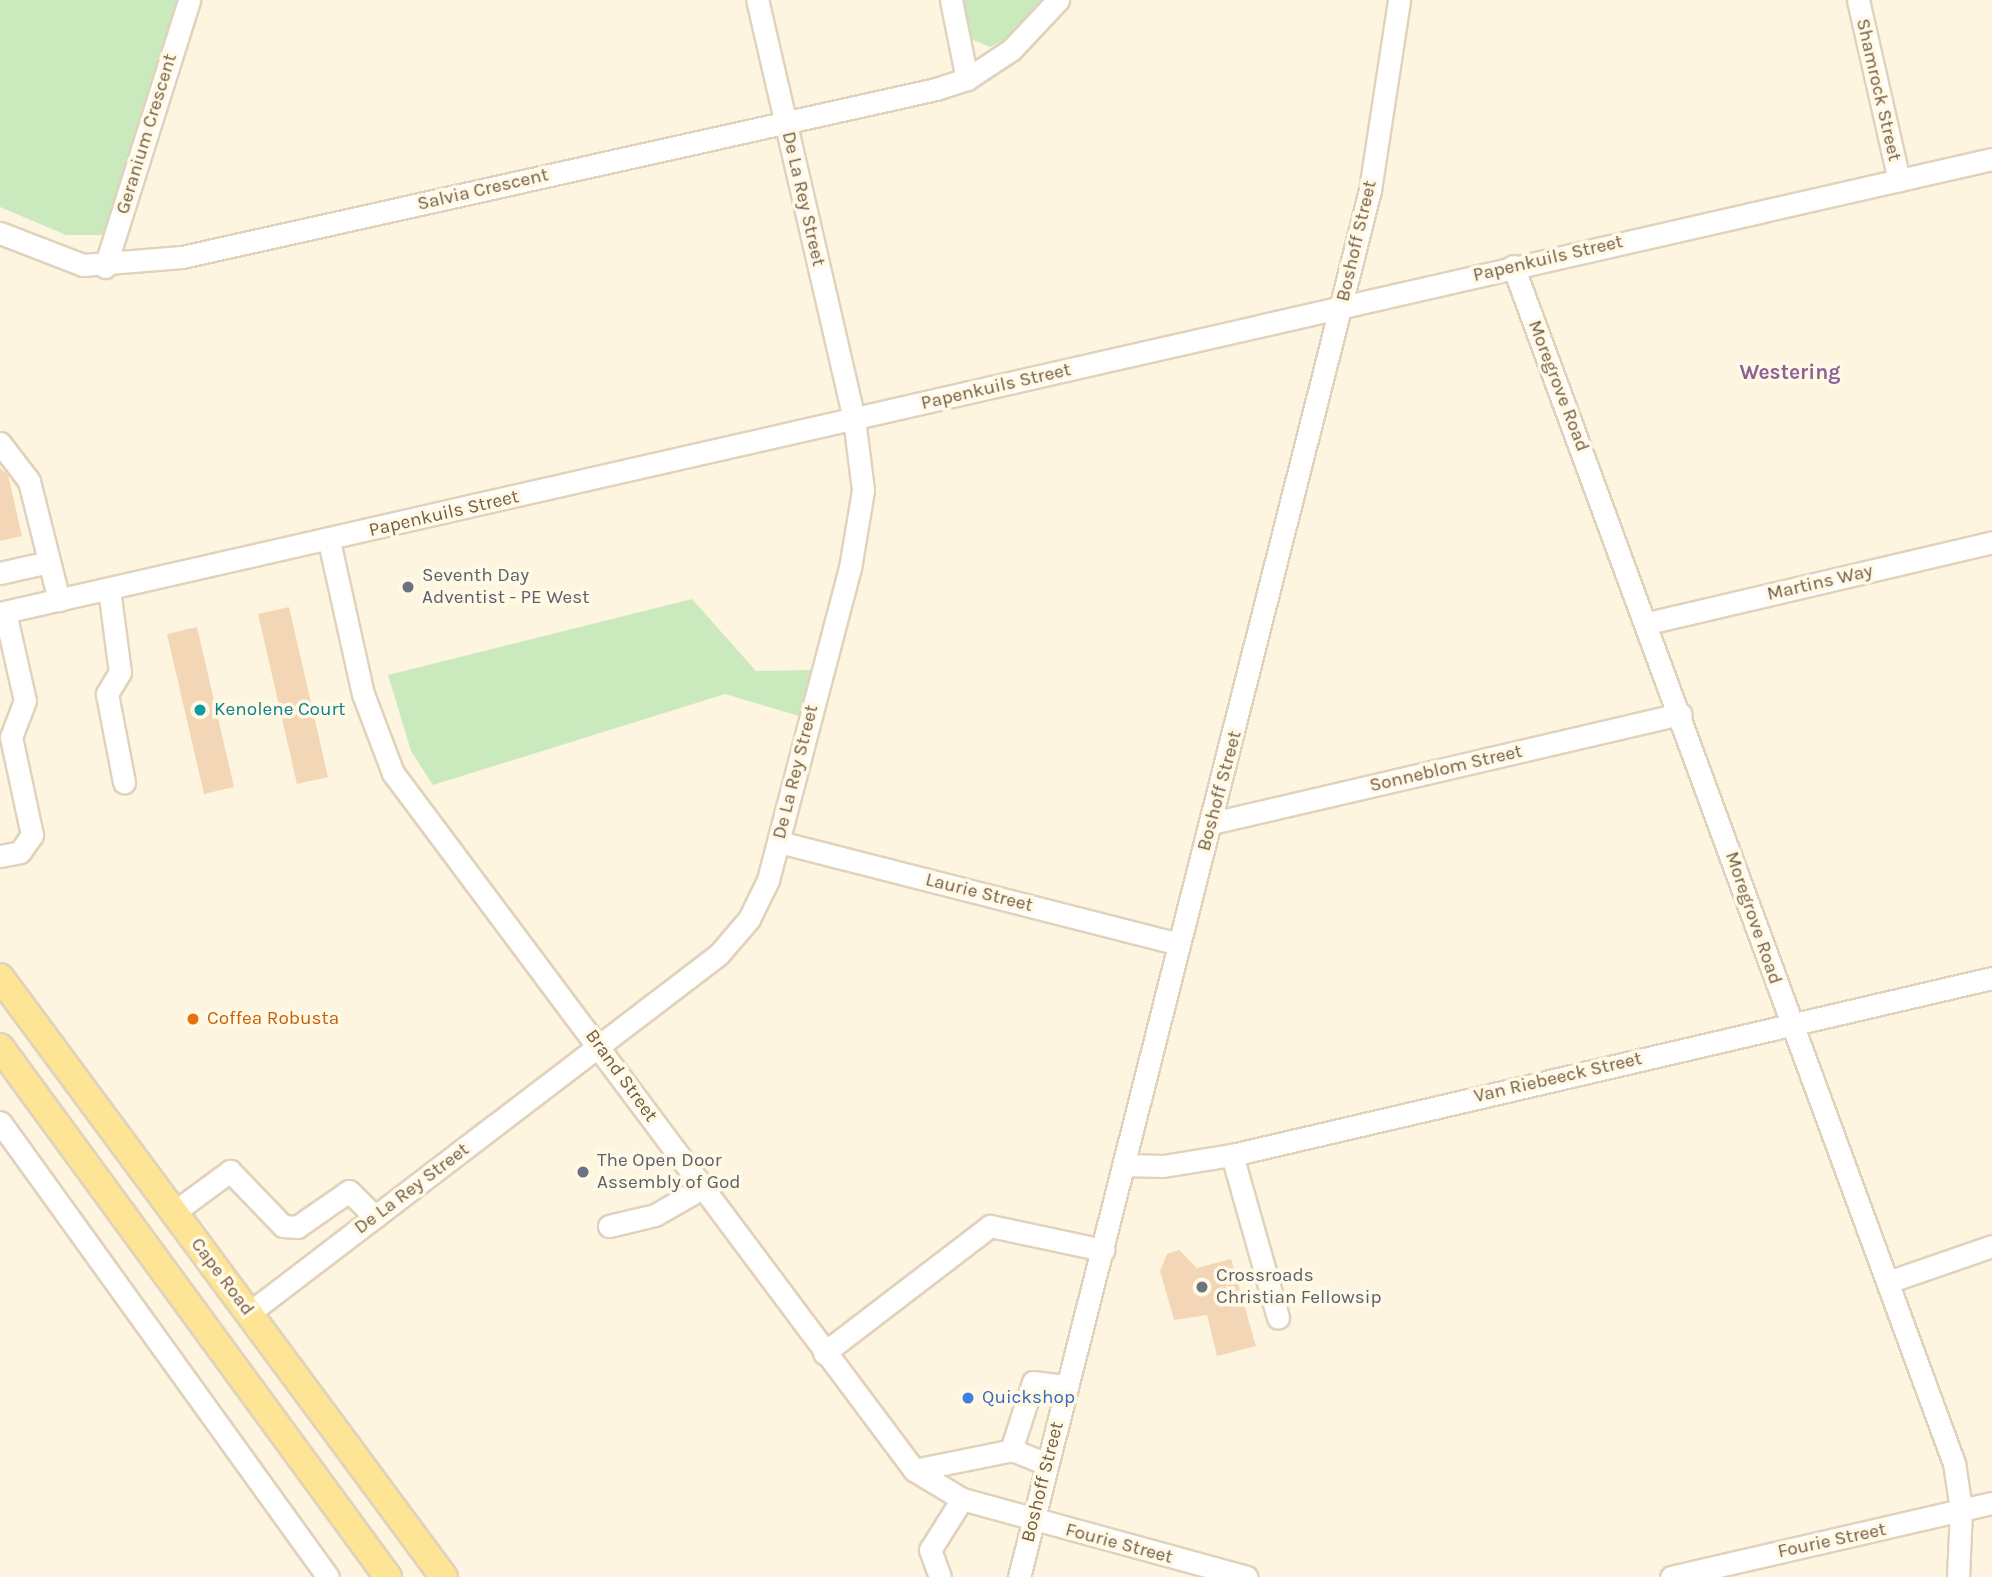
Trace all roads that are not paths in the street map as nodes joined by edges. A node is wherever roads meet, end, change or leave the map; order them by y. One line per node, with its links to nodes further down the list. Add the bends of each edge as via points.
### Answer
1 (189, 0): 13 (street, Geranium Crescent)
2 (757, 0): 8 (street, De La Rey Street)
3 (951, 0): 7 (street)
4 (1058, 0): 7 (street, Salvia Crescent, via 1011,50)
5 (1399, 0): 14 (street, Boshoff Street, via 1370,190)
6 (1857, 0): 10 (street, Shamrock Street)
7 (967, 79): 8 (street, Salvia Crescent)
8 (785, 123): 13 (street, Salvia Crescent, via 182,257); 15 (street, De La Rey Street)
9 (1992, 159): 10 (street, Papenkuils Street)
10 (1899, 180): 12 (street, Papenkuils Street)
11 (0, 233): 13 (street, Salvia Crescent, via 63,262)
12 (1513, 266): 14 (street, Papenkuils Street); 24 (street, Moregrove Road)
13 (104, 267)
14 (1341, 308): 15 (street, Papenkuils Street); 27 (street, Boshoff Street)
15 (854, 419): 17 (street, Papenkuils Street); 28 (street, De La Rey Street, via 863,489 860,524)
16 (0, 443): 19 (street, via 29,481)
17 (329, 541): 21 (street, Papenkuils Street); 34 (street, Brand Street, via 363,694 393,773)
18 (1992, 542): 24 (street, Martins Way)
19 (49, 562): 20 (street); 22 (street)
20 (0, 573)
21 (109, 589): 22 (street, Papenkuils Street); 26 (street, via 120,672 107,694)
22 (59, 600): 23 (street, Papenkuils Street)
23 (2, 613): 29 (street, via 24,701 11,737 32,835 20,852)
24 (1648, 623): 25 (street, Moregrove Road)
25 (1681, 714): 27 (street, Sonneblom Street); 33 (street, Moregrove Road)
26 (124, 782)
27 (1212, 823): 30 (street, Boshoff Street)
28 (779, 842): 30 (street, Laurie Street); 34 (street, De La Rey Street, via 757,905 734,938)
29 (0, 856)
30 (1179, 944): 38 (street, Boshoff Street)
31 (0, 977): 40 (main road, Cape Road)
32 (1992, 978): 33 (street, Van Riebeeck Street)
33 (1790, 1023): 37 (street, Van Riebeeck Street); 45 (street, Moregrove Road)
34 (600, 1046): 39 (street, Brand Street); 41 (street, De La Rey Street)
35 (0, 1047): 59 (main road)
36 (0, 1122): 58 (street)
37 (1232, 1155): 38 (street, Van Riebeeck Street, via 1163,1166); 47 (street)
38 (1123, 1165): 44 (street, Boshoff Street)
39 (702, 1188): 42 (street, via 655,1215); 48 (street, Brand Street)
40 (173, 1213): 41 (street, via 230,1171 283,1226 297,1227 349,1191); 46 (main road, Cape Road)
41 (374, 1217): 46 (street, De La Rey Street)
42 (609, 1226)
43 (1992, 1246): 45 (street)
44 (1102, 1250): 48 (street, via 990,1226); 49 (street, Boshoff Street)
45 (1888, 1282): 55 (street, Moregrove Road, via 1954,1462)
46 (249, 1313): 60 (main road, Cape Road)
47 (1278, 1318)
48 (824, 1353): 52 (street, Brand Street)
49 (1067, 1386): 50 (street, via 1031,1384); 51 (street, Boshoff Street)
50 (1013, 1450): 51 (street); 52 (street)
51 (1047, 1464): 56 (street, Boshoff Street)
52 (914, 1470): 53 (street, Brand Street)
53 (962, 1499): 56 (street, Brand Street); 61 (street, via 930,1550)
54 (1992, 1503): 55 (street, Fourie Street)
55 (1961, 1510): 64 (street, Fourie Street); 65 (street, Moregrove Road)
56 (1032, 1521): 57 (street, Fourie Street); 62 (street, Boshoff Street)
57 (1183, 1569): 63 (street, Fourie Street)
58 (328, 1577)
59 (388, 1577)
60 (444, 1577)
61 (940, 1577)
62 (1019, 1577)
63 (1247, 1577)
64 (1671, 1577)
65 (1958, 1577)

